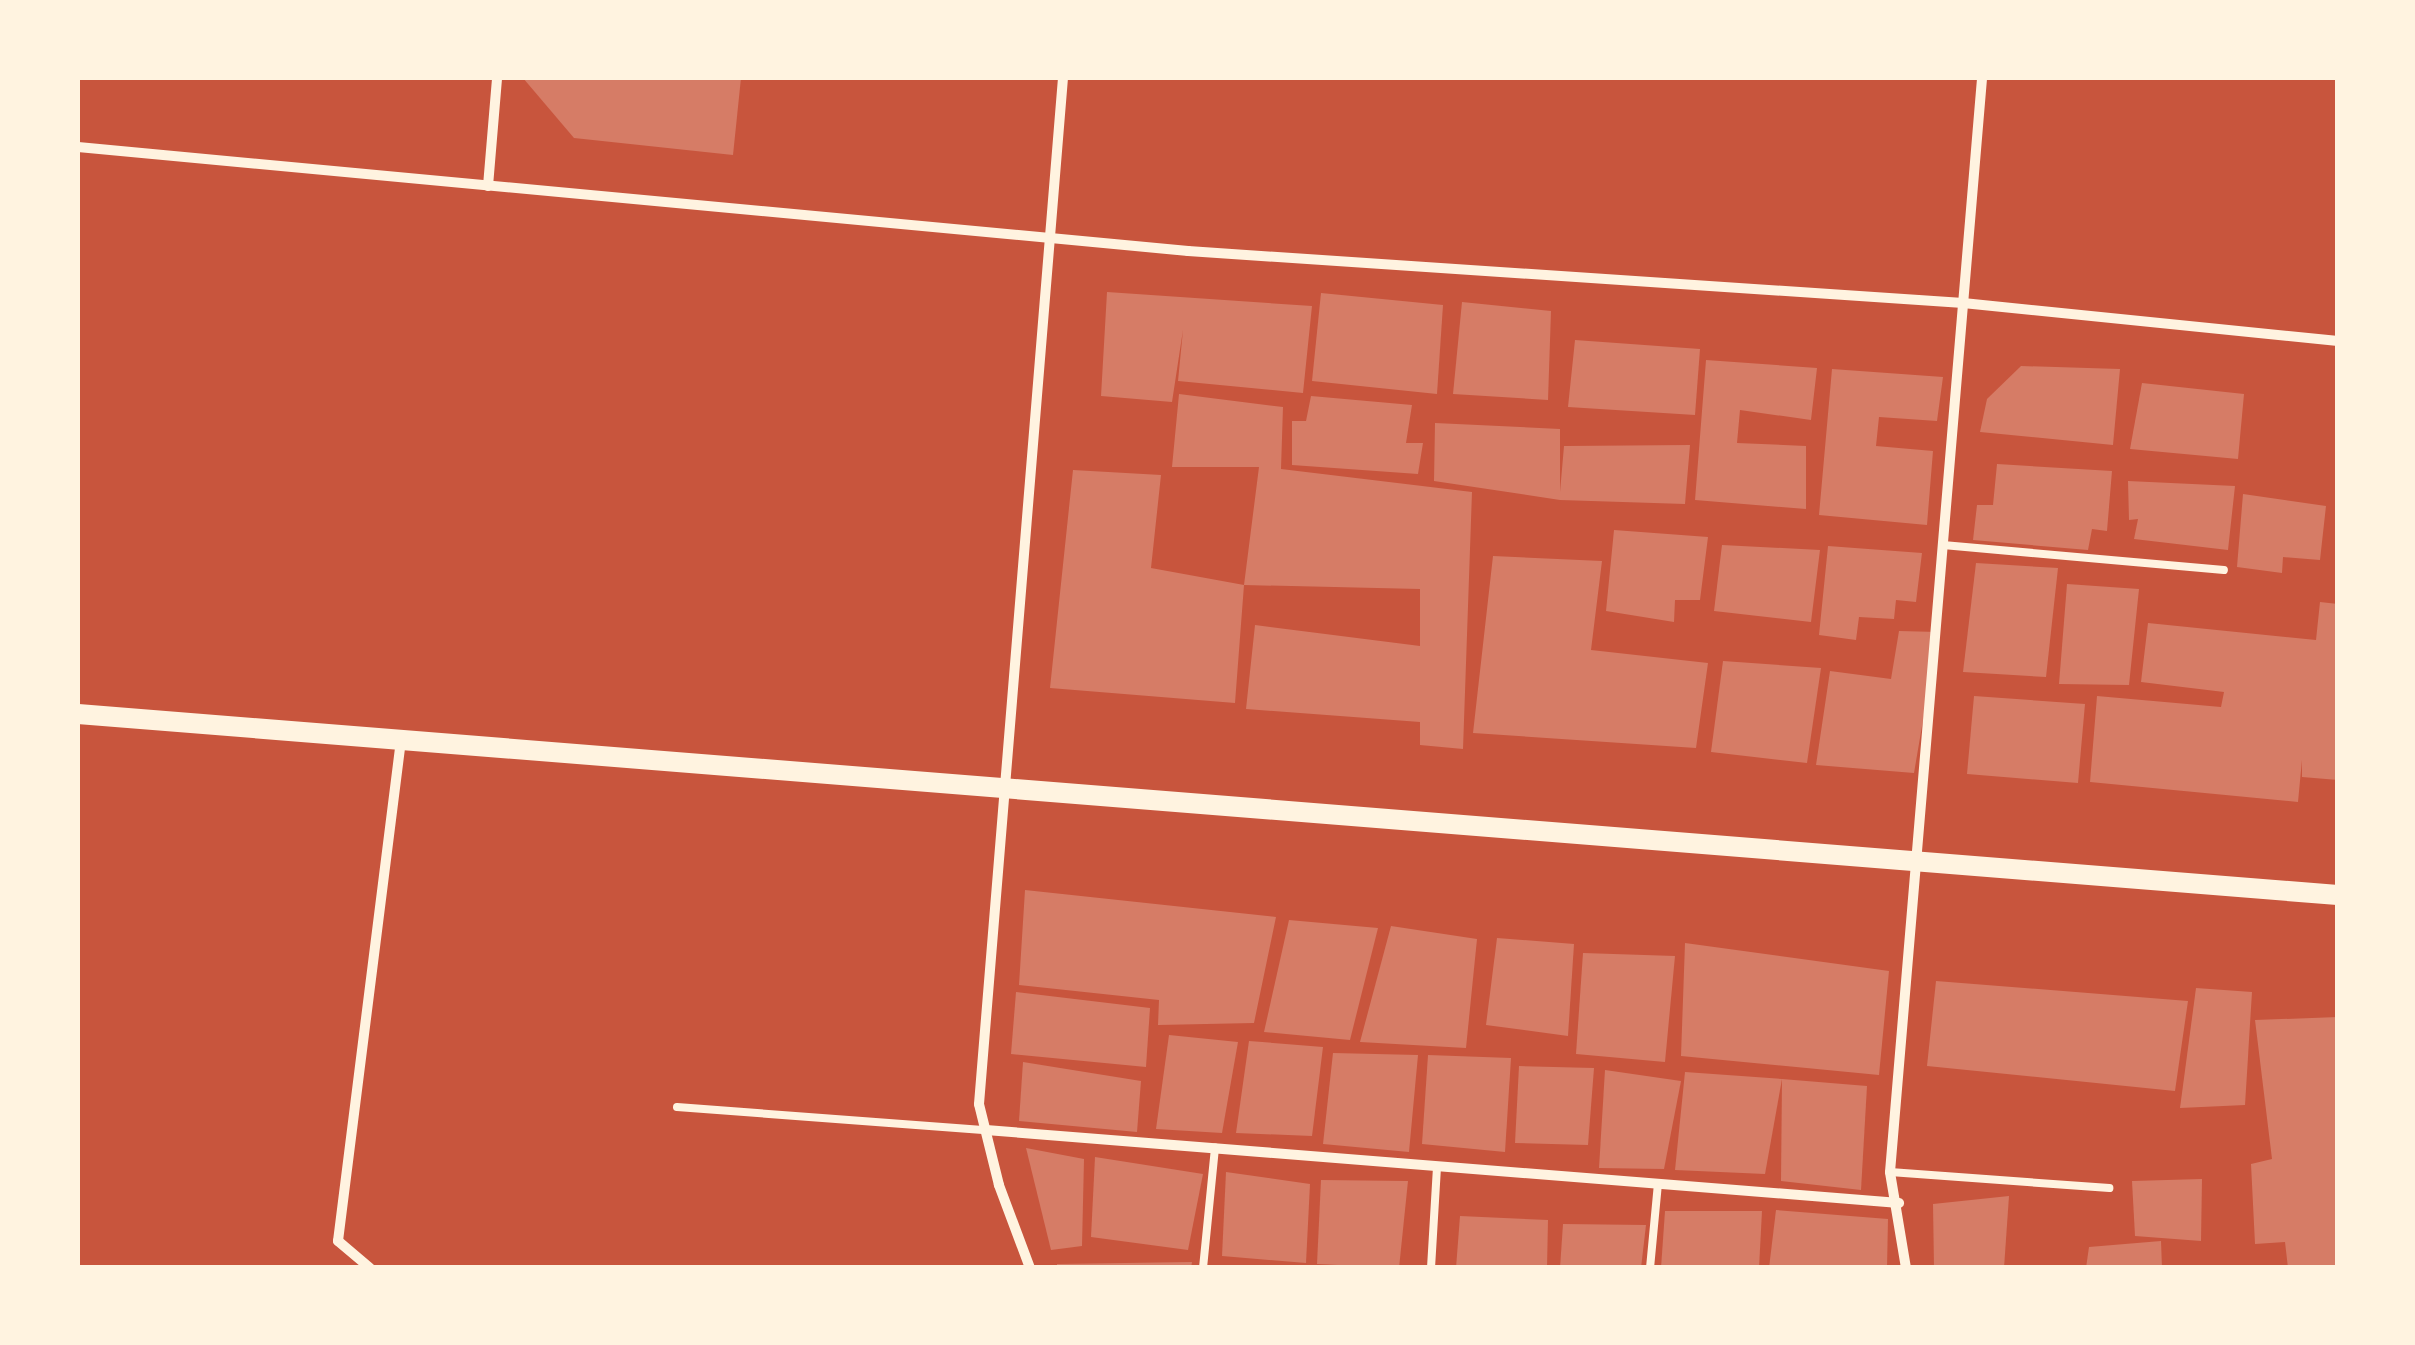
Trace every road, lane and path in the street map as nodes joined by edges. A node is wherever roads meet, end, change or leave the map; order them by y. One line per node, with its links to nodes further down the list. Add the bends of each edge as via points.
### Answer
1 (497, 78): 5 (street)
2 (1063, 78): 6 (street)
3 (1982, 78): 7 (street)
4 (78, 148): 5 (street)
5 (488, 186): 6 (street)
6 (1050, 238): 7 (street); 13 (street)
7 (1963, 304): 8 (street); 9 (street)
8 (2338, 341)
9 (1943, 545): 10 (lane); 14 (street)
10 (2224, 570)
11 (78, 714): 12 (main road)
12 (401, 739): 13 (main road); 24 (street, via 338,1241)
13 (1005, 785): 14 (main road); 17 (street, via 979,1104)
14 (1918, 860): 15 (main road); 20 (street)
15 (2338, 895)
16 (677, 1106): 17 (lane)
17 (986, 1130): 18 (street); 25 (street)
18 (1216, 1148): 19 (street); 26 (lane)
19 (1438, 1166): 21 (street); 27 (lane)
20 (1890, 1172): 22 (lane); 23 (street)
21 (1658, 1184): 23 (street); 28 (lane)
22 (2109, 1188)
23 (1898, 1203): 29 (street)
24 (370, 1268)
25 (1030, 1268)
26 (1204, 1268)
27 (1431, 1268)
28 (1650, 1268)
29 (1906, 1268)

